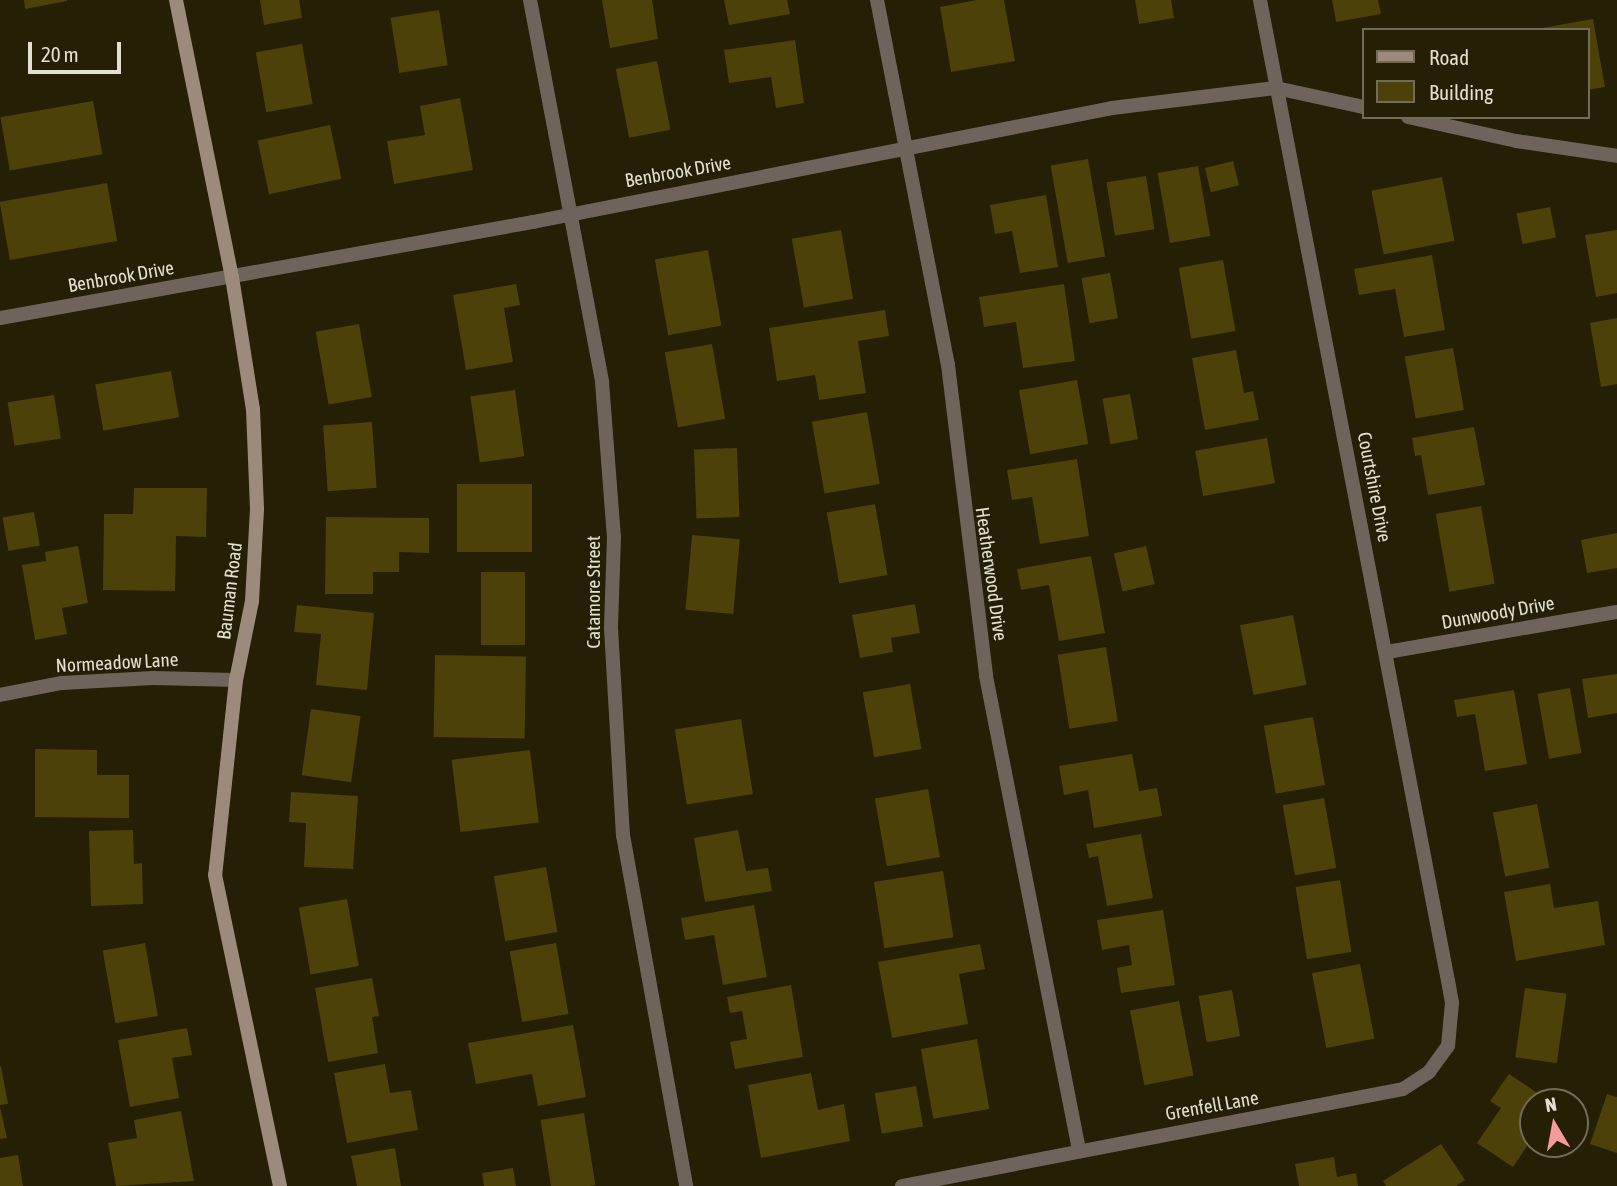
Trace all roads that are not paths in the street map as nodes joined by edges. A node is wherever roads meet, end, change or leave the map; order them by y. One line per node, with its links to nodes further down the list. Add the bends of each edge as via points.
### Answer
1 (176, 0): 11 (street, Bauman Road)
2 (530, 0): 10 (street, Catamore Street)
3 (877, 0): 8 (street, Heatherwood Drive)
4 (1260, 0): 5 (street, Courtshire Drive)
5 (1276, 88): 6 (street, Benbrook Drive); 8 (street, Benbrook Drive, via 1111,108); 14 (street, Courtshire Drive)
6 (1362, 107)
7 (1417, 119): 9 (street, via 1516,141)
8 (907, 150): 10 (street, Benbrook Drive); 18 (street, Heatherwood Drive, via 948,365 986,676)
9 (1617, 156)
10 (571, 212): 11 (street, Benbrook Drive); 20 (street, Catamore Street, via 602,382 609,452 614,537 611,628 623,835)
11 (232, 277): 12 (street, Benbrook Drive); 15 (street, Bauman Road, via 253,409 257,509 252,601)
12 (0, 318)
13 (1617, 612): 14 (street, Dunwoody Drive)
14 (1387, 652): 17 (street, Courtshire Drive)
15 (236, 680): 16 (street, Normeadow Lane, via 62,683); 19 (street, Bauman Road, via 215,875)
16 (0, 695)
17 (1448, 981): 18 (street, Grenfell Lane, via 1448,1046 1429,1072 1403,1089)
18 (1079, 1151): 21 (street, Grenfell Lane)
19 (280, 1186)
20 (686, 1186)
21 (902, 1186)

